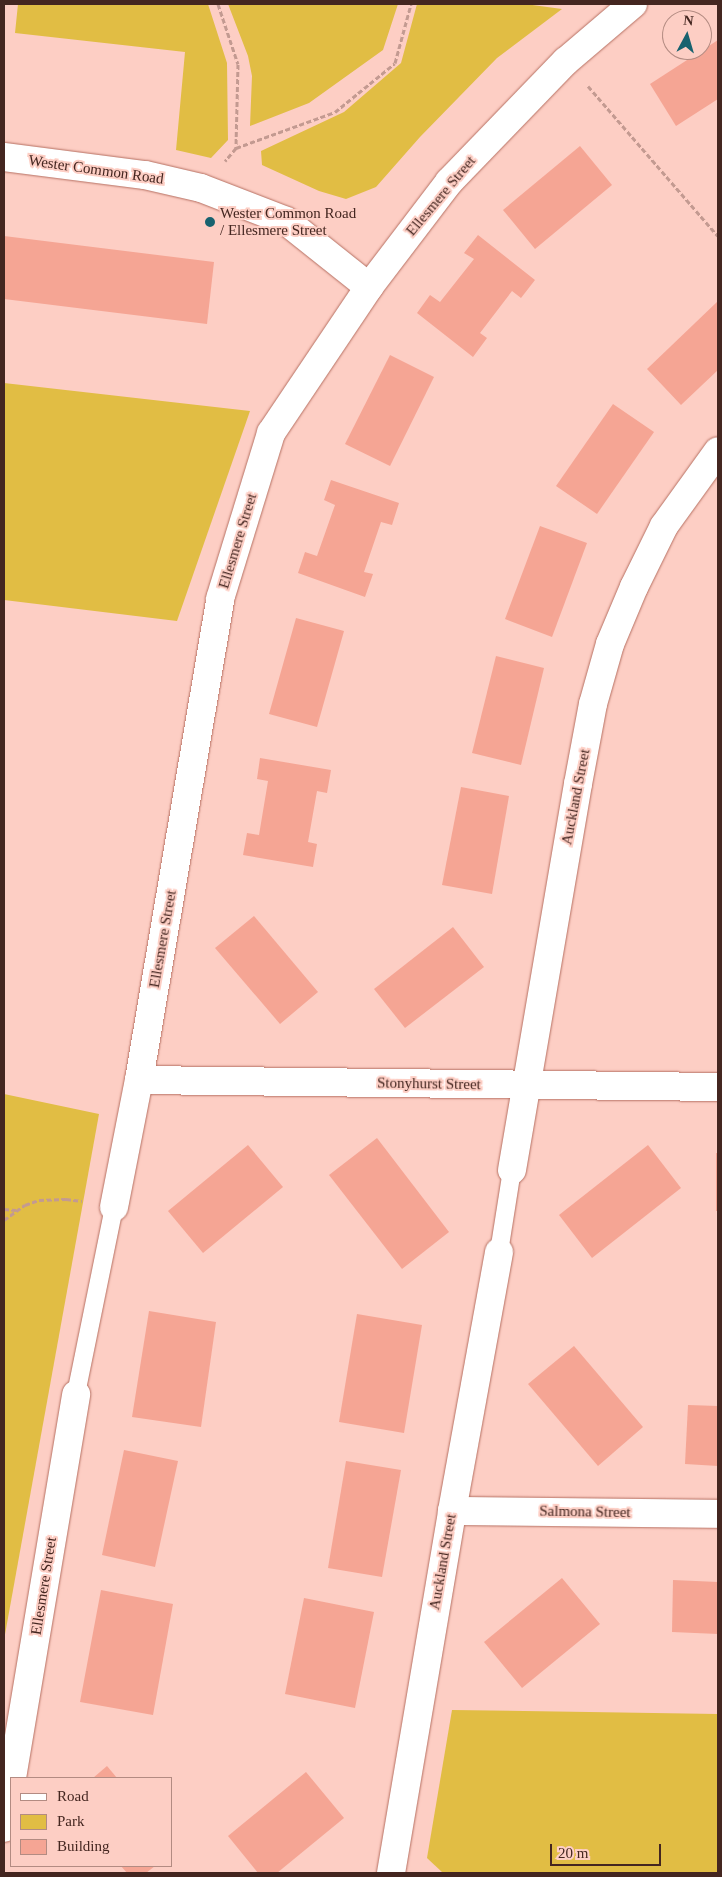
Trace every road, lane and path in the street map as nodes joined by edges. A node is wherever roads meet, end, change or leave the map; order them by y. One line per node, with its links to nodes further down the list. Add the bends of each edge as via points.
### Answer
1 (218, 4): 5 (path, via 238,64)
2 (411, 4): 5 (path, via 395,63 335,112)
3 (633, 4): 4 (street, Ellesmere Street)
4 (566, 61): 8 (path); 9 (street, Ellesmere Street, via 449,182)
5 (236, 148): 7 (path)
6 (4, 157): 7 (street, Wester Common Road, via 145,175)
7 (201, 188): 9 (street, Wester Common Road, via 286,221)
8 (718, 236)
9 (368, 287): 11 (street, Ellesmere Street, via 271,433 220,599)
10 (718, 451): 12 (street, Auckland Street, via 664,526 610,644 593,704)
11 (139, 1080): 12 (street, Stonyhurst Street); 15 (street, Ellesmere Street)
12 (527, 1086): 13 (street, Stonyhurst Street); 14 (street, Auckland Street)
13 (718, 1087)
14 (512, 1170): 19 (lane)
15 (114, 1207): 17 (path, via 52,1198); 20 (lane)
16 (4, 1209): 17 (path)
17 (17, 1210): 18 (path)
18 (4, 1220)
19 (499, 1252): 21 (street, Auckland Street)
20 (76, 1394): 23 (street, Ellesmere Street)
21 (452, 1511): 22 (street, Salmona Street); 26 (street, Auckland Street)
22 (718, 1514)
23 (12, 1777)
24 (10, 1789): 25 (street)
25 (4, 1828)
26 (391, 1873)

